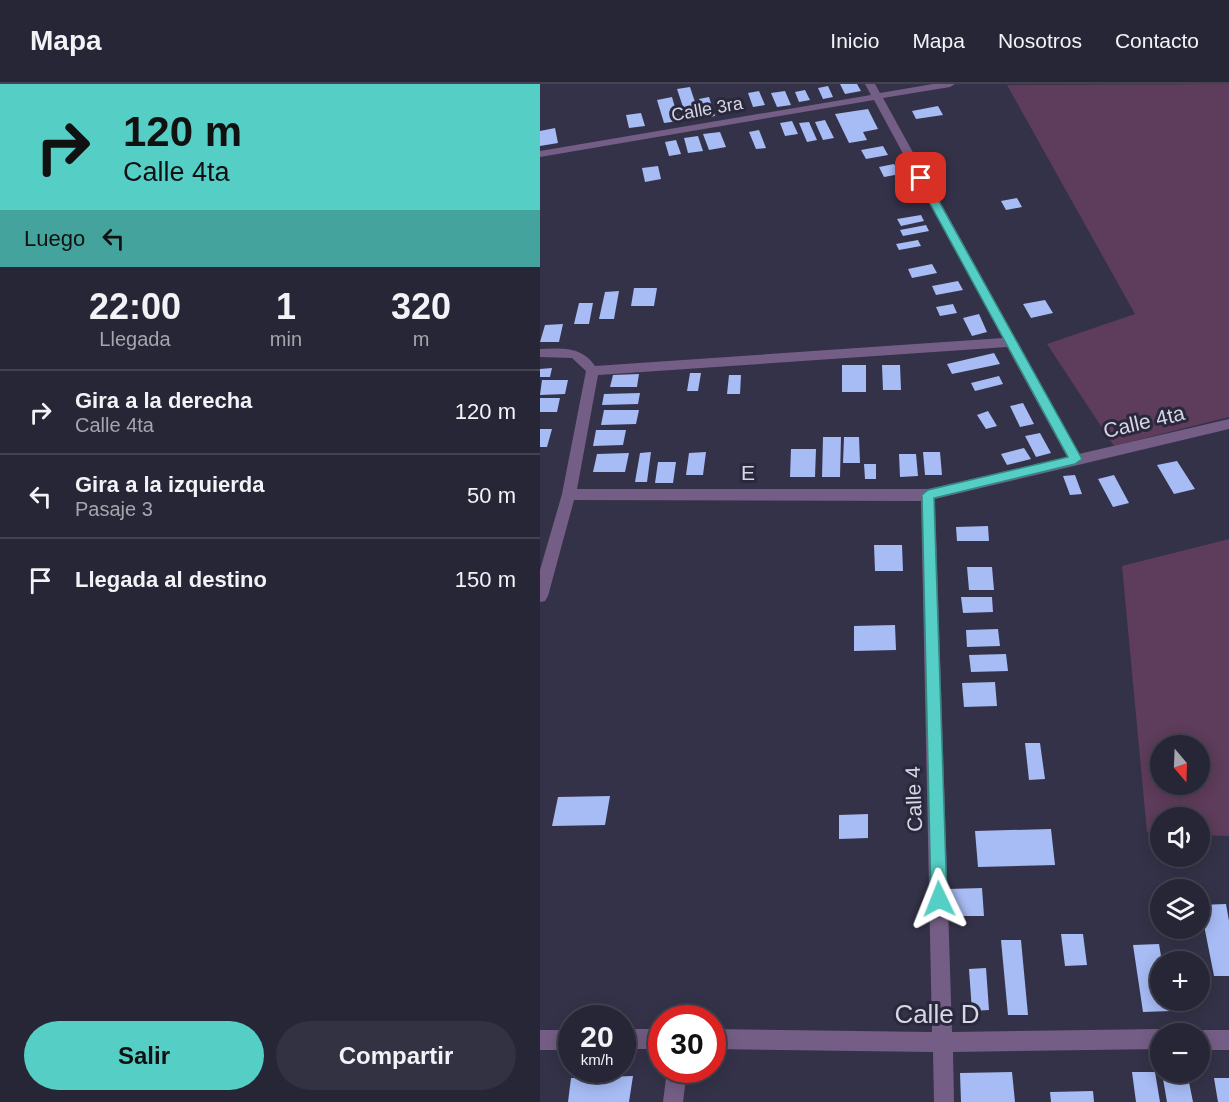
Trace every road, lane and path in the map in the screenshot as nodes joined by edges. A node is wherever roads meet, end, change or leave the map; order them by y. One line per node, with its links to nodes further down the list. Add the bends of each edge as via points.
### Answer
1 (870, 84): 3 (street)
2 (950, 84): 3 (street, Calle 3ra)
3 (876, 97): 4 (street, Calle 3ra); 5 (street)
4 (540, 154)
5 (1011, 342): 7 (street); 9 (street)
6 (540, 353): 7 (street, via 573,353)
7 (589, 365): 10 (street)
8 (1229, 424): 9 (street, Calle 4ta)
9 (1075, 459): 11 (street, Calle 4ta)
10 (568, 494): 11 (street, E); 12 (street)
11 (928, 495): 19 (street, Calle 4)
12 (540, 596)
13 (726, 1039): 19 (street, Calle D)
14 (1150, 1039): 19 (street, Calle D)
15 (540, 1040): 16 (street)
16 (558, 1040)
17 (1210, 1040): 18 (street)
18 (1229, 1040)
19 (943, 1042): 22 (street, Calle 4)
20 (675, 1083): 21 (street)
21 (673, 1102)
22 (944, 1102)

